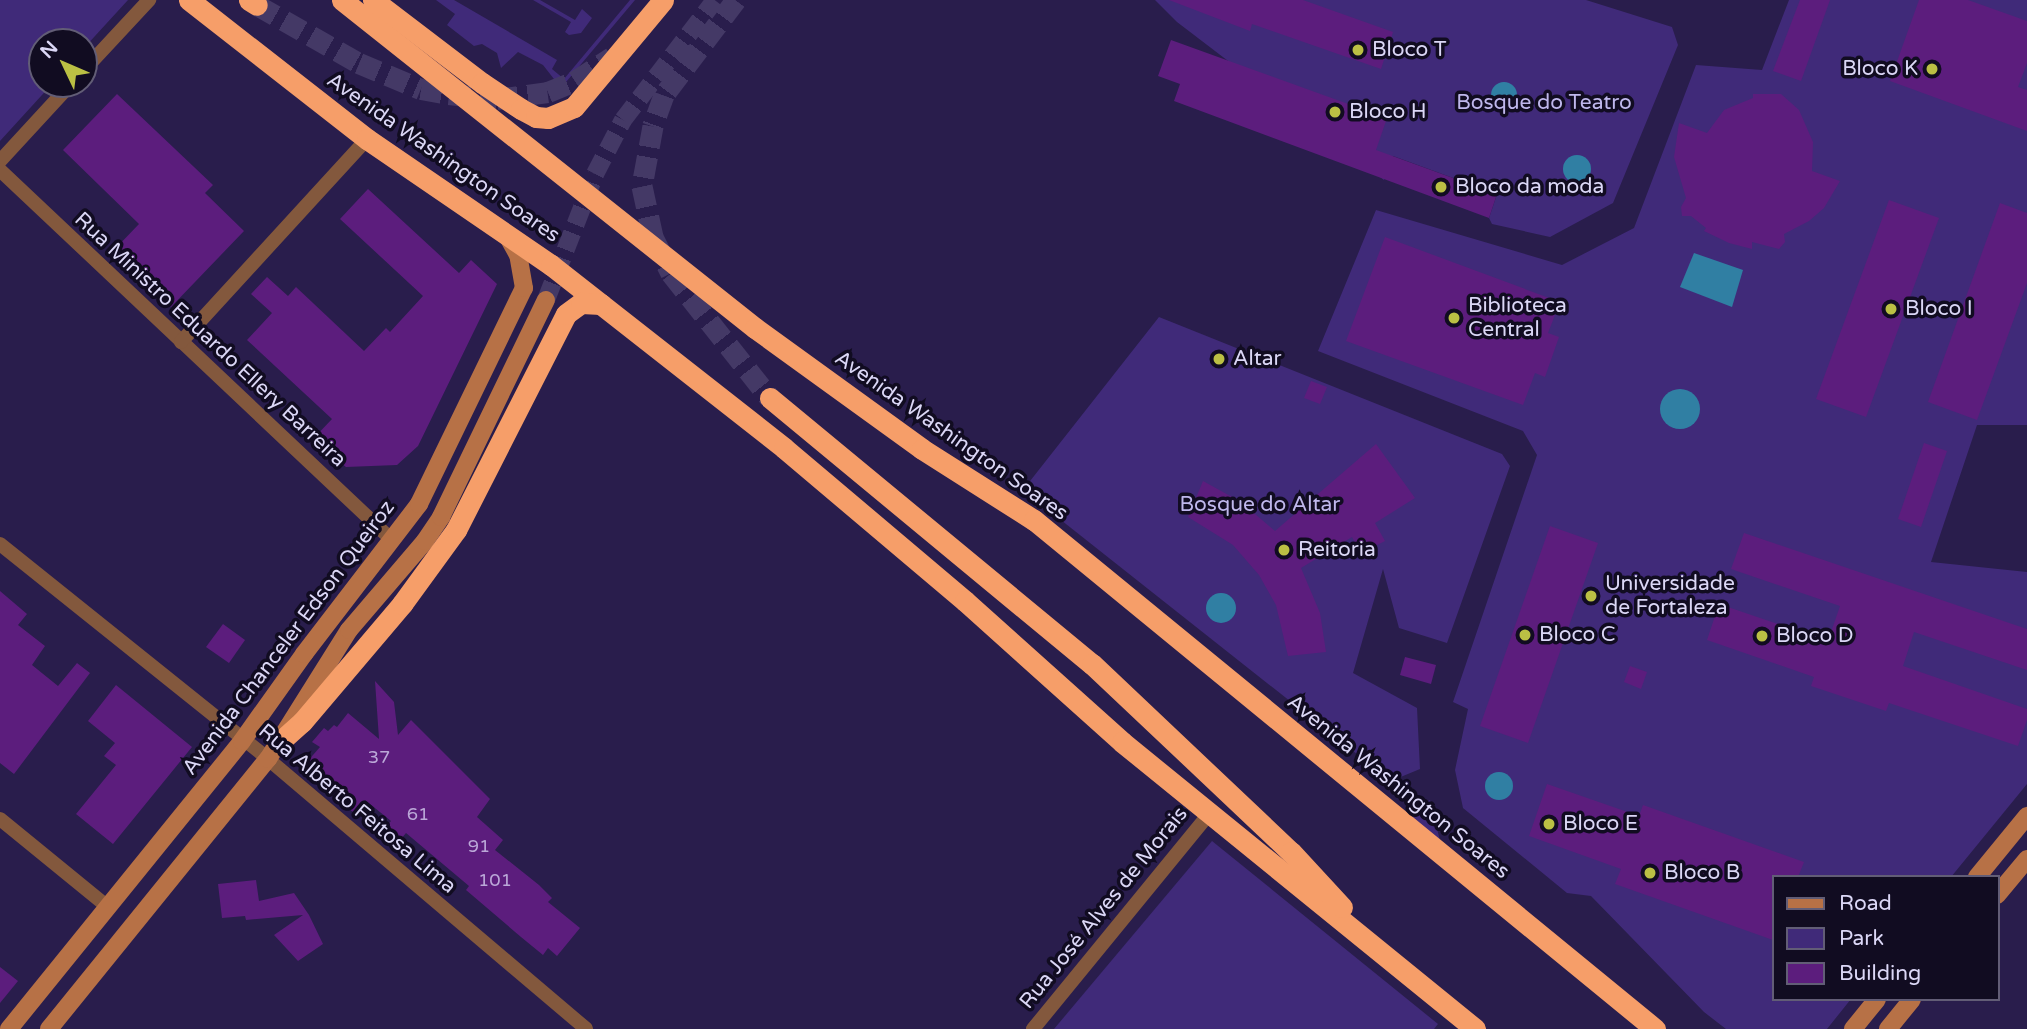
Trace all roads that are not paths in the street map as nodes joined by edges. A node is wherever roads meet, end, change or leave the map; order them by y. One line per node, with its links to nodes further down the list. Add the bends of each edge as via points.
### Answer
1 (149, 0): 6 (street)
2 (189, 0): 8 (highway, Avenida Washington Soares)
3 (342, 0): 36 (highway, Avenida Washington Soares, via 755,328 922,449 1034,520)
4 (373, 0): 5 (highway, via 520,109 548,118 574,107)
5 (663, 0)
6 (98, 55)
7 (58, 98): 9 (street)
8 (366, 139): 11 (highway, Avenida Washington Soares); 14 (street)
9 (0, 161)
10 (0, 170): 14 (street, Rua Ministro Eduardo Ellery Barreira)
11 (507, 235): 13 (highway, Avenida Washington Soares); 16 (main road, Avenida Chanceler Edson Queiroz, via 518,255 524,288 419,504)
12 (546, 300): 18 (main road, via 440,517 349,630)
13 (601, 304): 18 (highway, via 581,303 566,314 456,530 402,604); 21 (highway, Avenida Washington Soares, via 784,448)
14 (181, 342): 16 (street, Rua Ministro Eduardo Ellery Barreira)
15 (770, 398): 28 (highway, via 1092,664 1291,852)
16 (392, 540): 19 (main road, Avenida Chanceler Edson Queiroz)
17 (0, 544): 19 (street, Rua Alberto Feitosa Lima)
18 (284, 738): 20 (main road)
19 (242, 741): 20 (street, Rua Alberto Feitosa Lima); 27 (main road, Avenida Chanceler Edson Queiroz)
20 (268, 759): 33 (main road); 34 (street, Rua Alberto Feitosa Lima)
21 (1209, 814): 28 (highway, Avenida Washington Soares); 35 (street, Rua José Alves de Morais)
22 (2027, 816): 25 (main road)
23 (0, 819): 27 (street)
24 (2027, 859): 26 (main road)
25 (1979, 875)
26 (1999, 893)
27 (108, 907): 32 (main road, Avenida Chanceler Edson Queiroz)
28 (1390, 960): 31 (highway, Avenida Washington Soares)
29 (1875, 1001): 37 (main road)
30 (1910, 1001): 38 (main road)
31 (1467, 1026)
32 (9, 1029)
33 (49, 1029)
34 (586, 1029)
35 (1032, 1029)
36 (1655, 1029)
37 (1853, 1029)
38 (1888, 1029)

